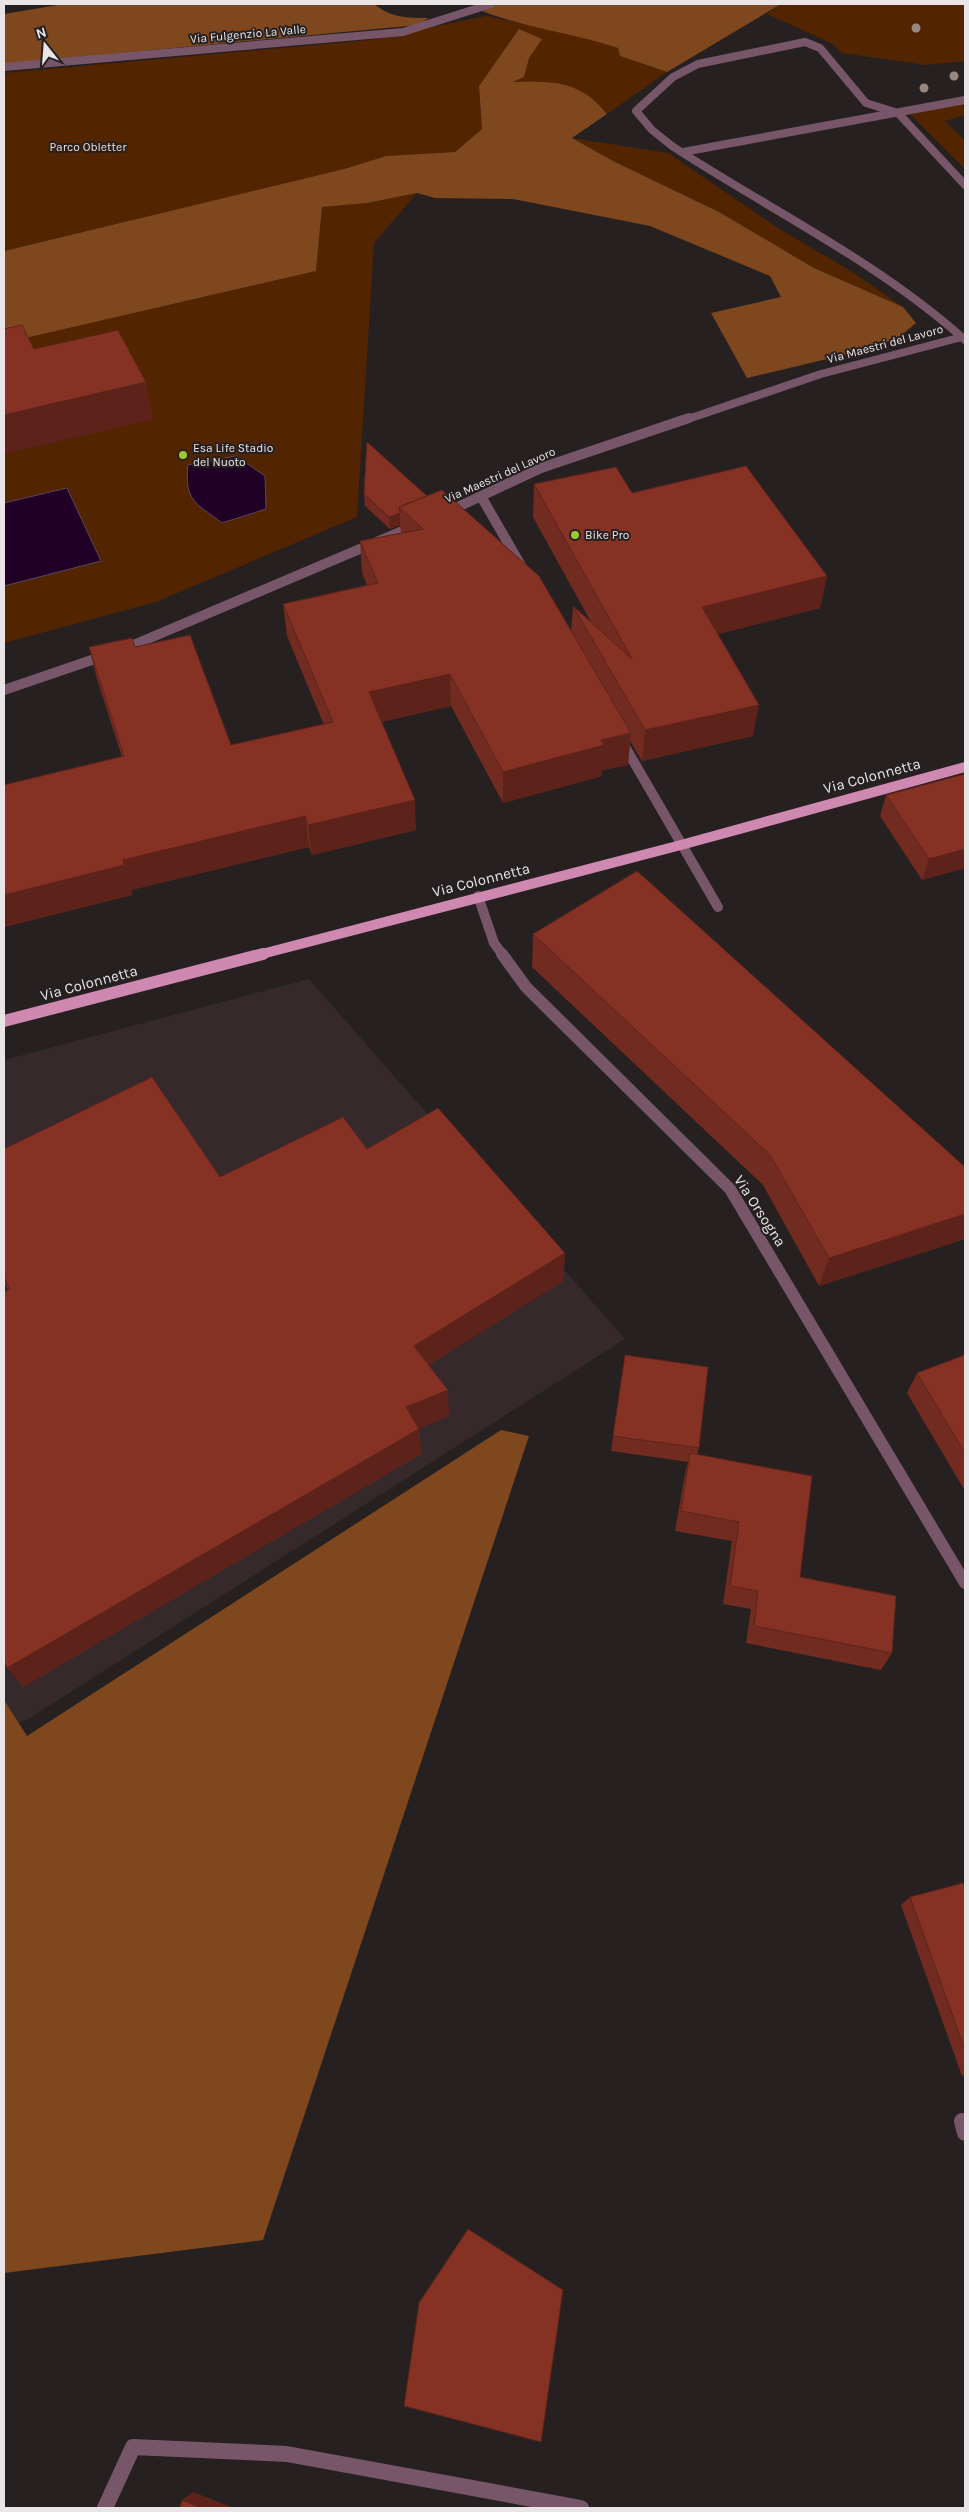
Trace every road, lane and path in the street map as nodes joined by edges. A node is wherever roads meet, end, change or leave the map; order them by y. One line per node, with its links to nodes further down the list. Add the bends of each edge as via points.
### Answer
1 (491, 4): 2 (street, Via Fulgenzio La Valle, via 403,32)
2 (4, 67)
3 (965, 100): 4 (street)
4 (898, 113): 5 (street); 5 (street, via 866,103 820,48 805,42 698,64 673,77 636,110 643,122); 6 (street)
5 (683, 152): 7 (street, via 863,263)
6 (965, 185)
7 (964, 338): 8 (street, Via Maestri del Lavoro, via 821,374 541,468)
8 (482, 498): 9 (street); 10 (street, Via Maestri del Lavoro, via 124,649)
9 (526, 574)
10 (4, 690)
11 (614, 728): 13 (street)
12 (965, 767): 13 (main road, Via Colonnetta)
13 (681, 845): 14 (main road, Via Colonnetta); 15 (street)
14 (478, 896): 16 (main road, Via Colonnetta); 17 (street, Via Orsogna, via 494,943 526,987 730,1189)
15 (718, 907)
16 (4, 1021)
17 (965, 1583)
18 (105, 2508): 19 (street, via 133,2447 286,2454)
19 (581, 2508)

